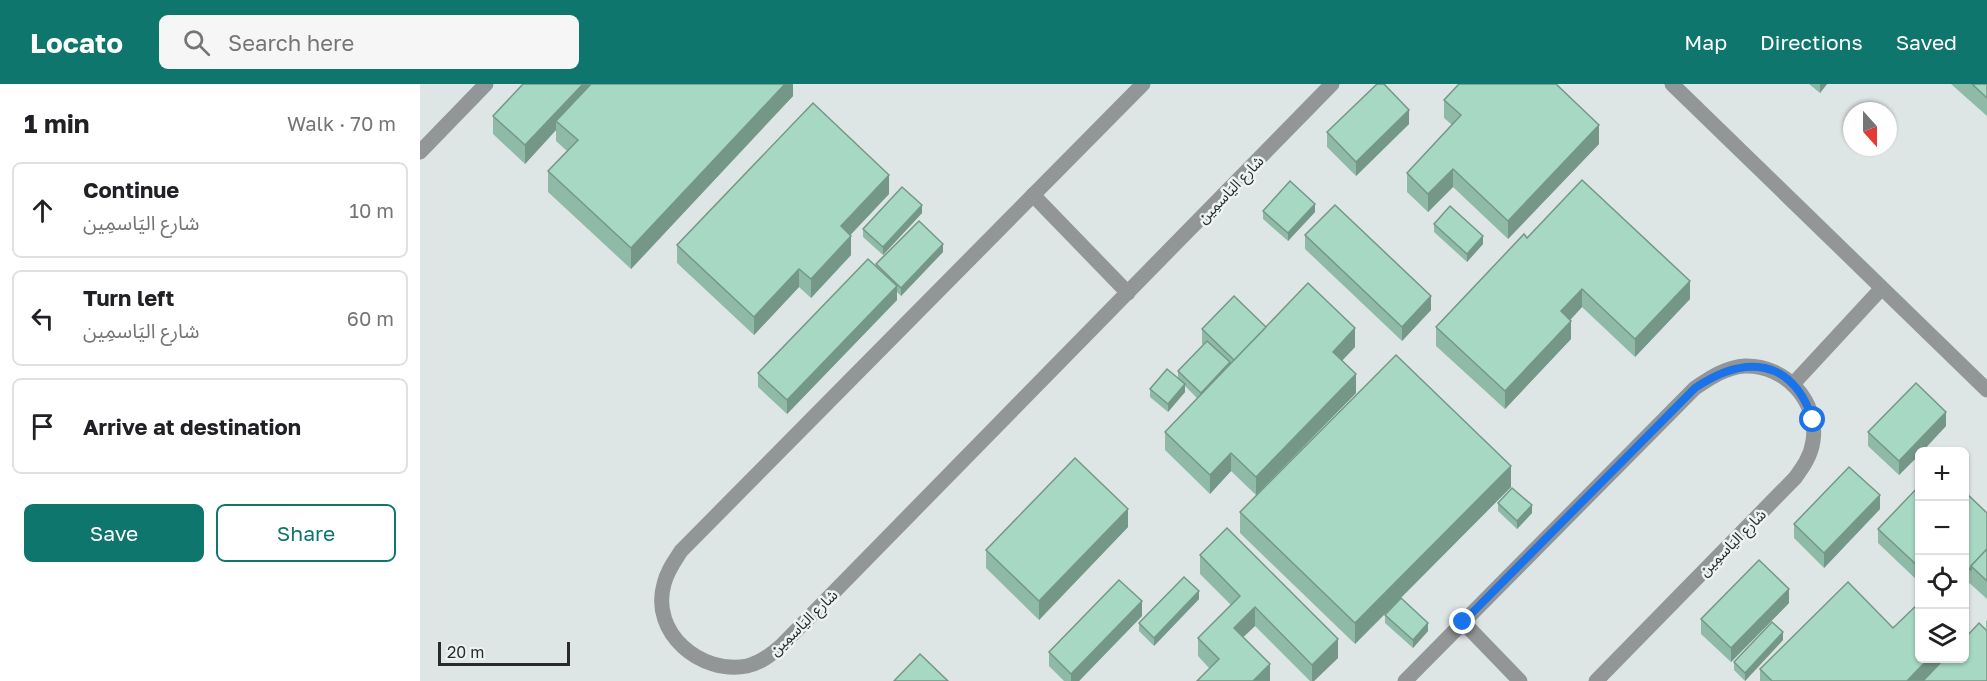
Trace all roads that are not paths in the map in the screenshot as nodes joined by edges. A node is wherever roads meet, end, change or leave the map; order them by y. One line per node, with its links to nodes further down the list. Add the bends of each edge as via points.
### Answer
1 (486, 84): 5 (street)
2 (1143, 84): 6 (street, شارع اليَاسمِين)
3 (1332, 84): 8 (street, شارع اليَاسمِين)
4 (1672, 84): 7 (street)
5 (420, 152)
6 (1033, 195): 8 (street); 8 (street, شارع اليَاسمِين, via 681,551 669,567 662,606 677,642 692,656 729,668 767,658)
7 (1881, 289): 9 (street); 10 (street)
8 (1128, 293)
9 (1793, 384): 11 (street, شارع اليَاسمِين, via 1779,373 1744,366 1726,370 1695,388); 14 (street, شارع اليَاسمِين, via 1806,401 1813,420 1813,441 1807,461 1795,478)
10 (1987, 390)
11 (1463, 622): 12 (street, شارع اليَاسمِين); 13 (street)
12 (1405, 681)
13 (1520, 681)
14 (1596, 681)

